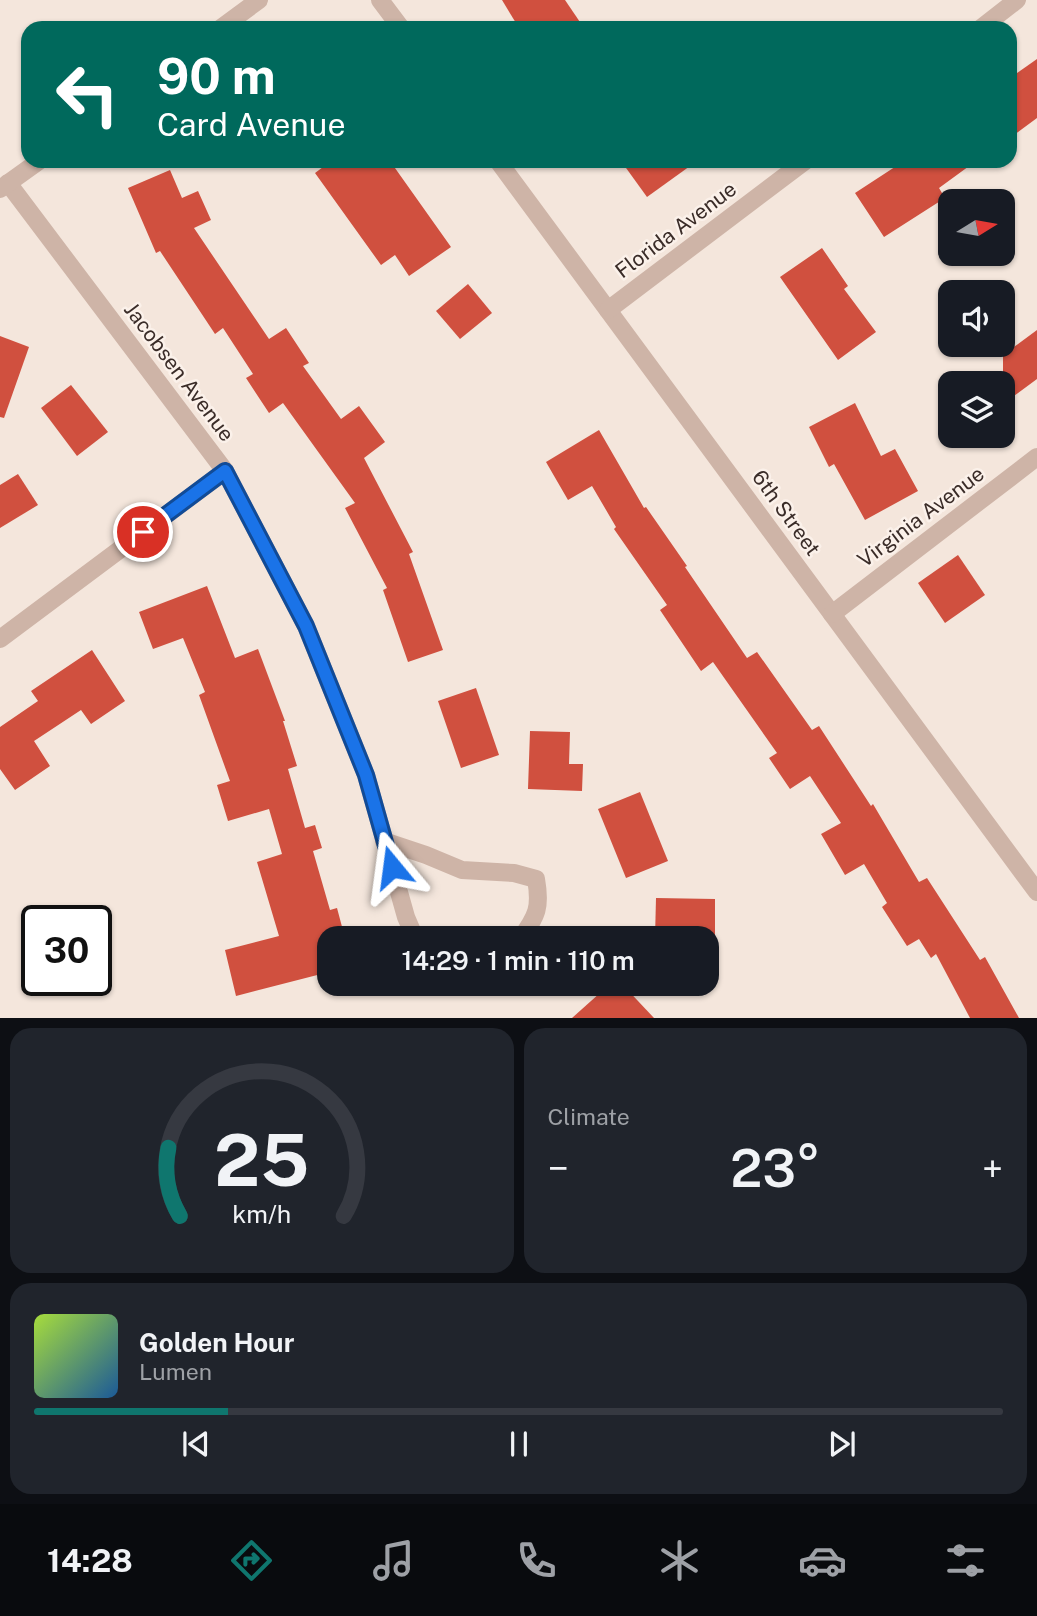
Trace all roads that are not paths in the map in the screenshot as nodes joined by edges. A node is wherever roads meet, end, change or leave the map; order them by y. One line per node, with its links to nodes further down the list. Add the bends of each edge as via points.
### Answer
1 (259, 0): 4 (street)
2 (380, 0): 5 (street)
3 (1017, 0): 6 (street)
4 (230, 21)
5 (396, 21)
6 (990, 21)
7 (29, 168): 10 (street)
8 (503, 168): 11 (street, 6th Street)
9 (796, 168): 11 (street, Florida Avenue)
10 (4, 186): 13 (street, Jacobsen Avenue)
11 (608, 310): 14 (street, 6th Street)
12 (1037, 457): 14 (street, Virginia Avenue)
13 (225, 471): 15 (street); 16 (street, Jacobsen Avenue, via 306,626 366,775)
14 (832, 614): 17 (street, 6th Street)
15 (0, 639)
16 (384, 841): 18 (street, Jacobsen Avenue); 19 (street, via 462,870 536,879 540,899)
17 (1037, 892)
18 (410, 926)
19 (530, 926)

